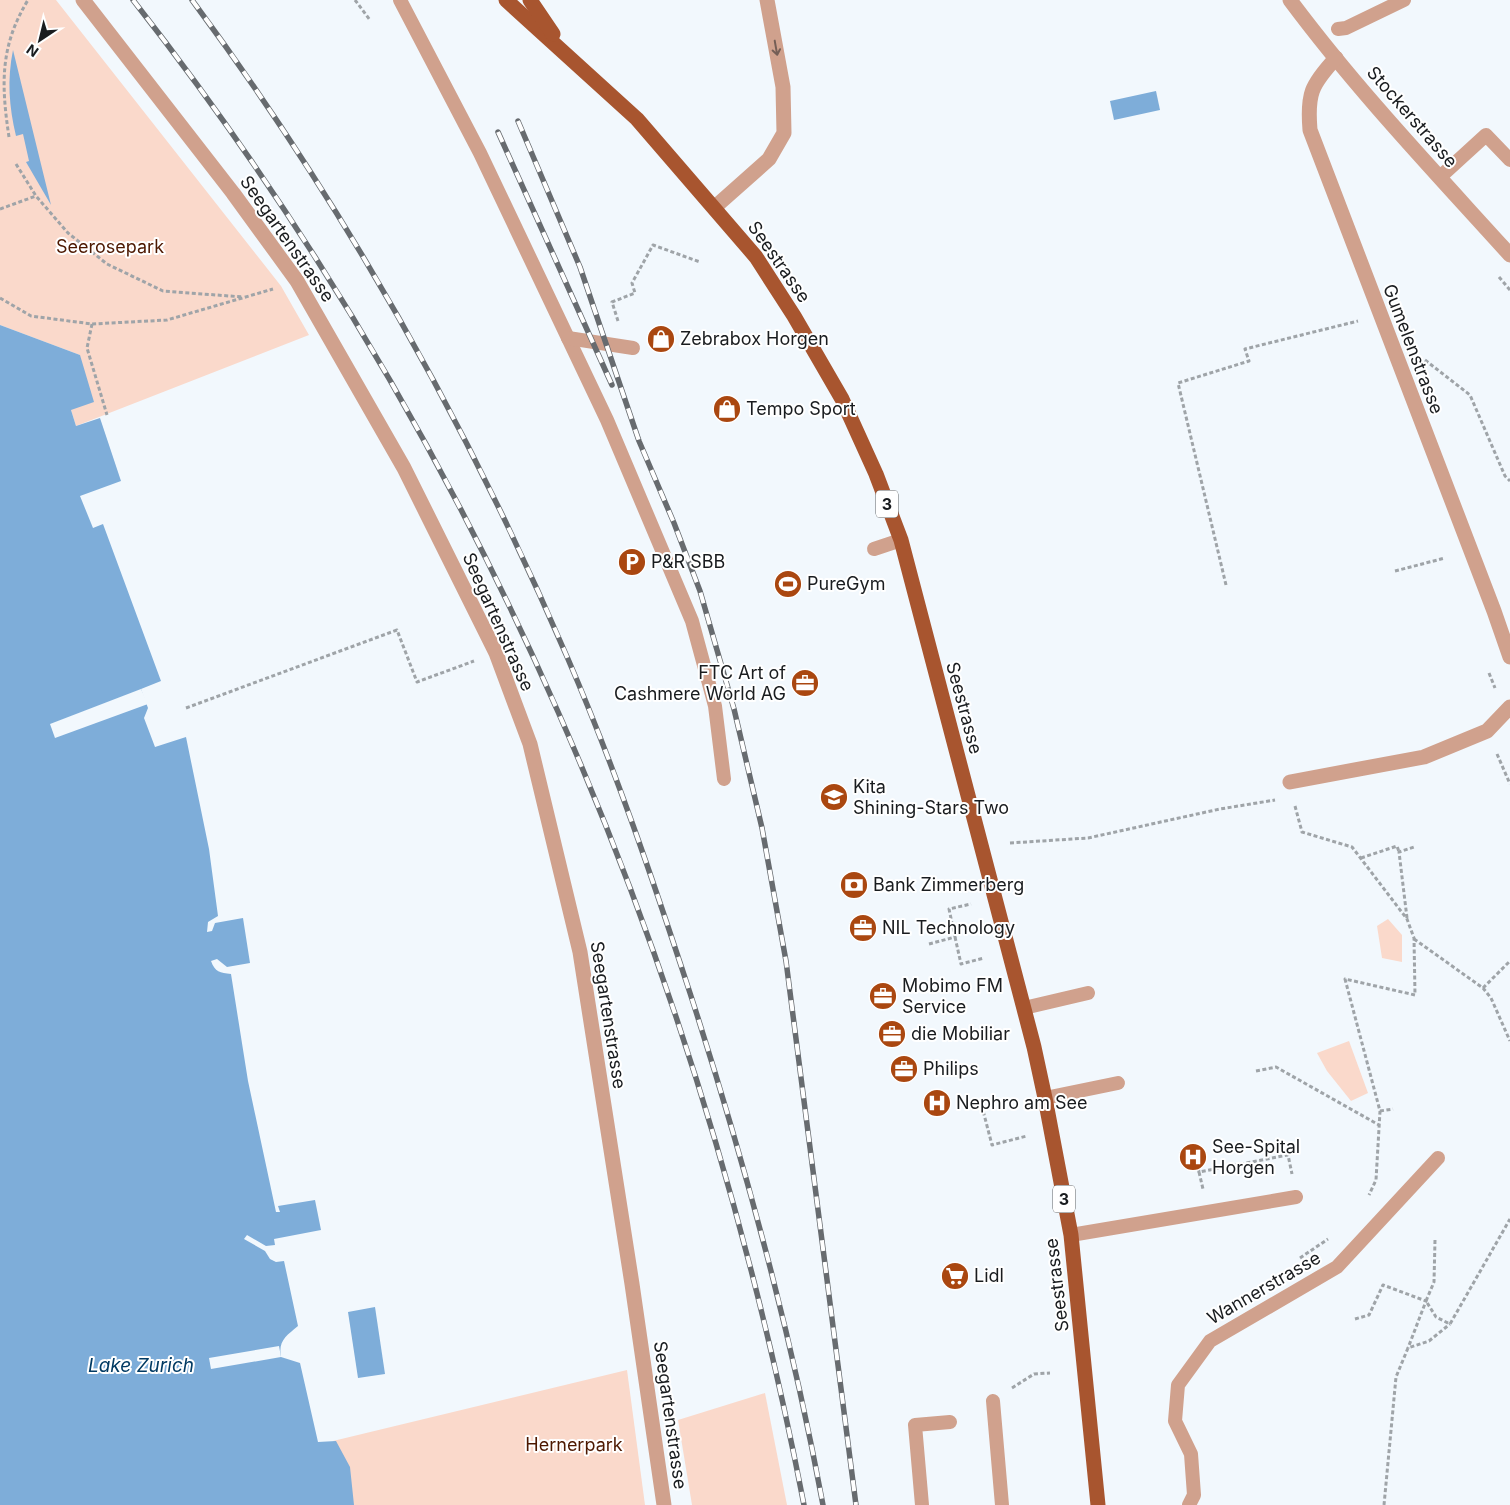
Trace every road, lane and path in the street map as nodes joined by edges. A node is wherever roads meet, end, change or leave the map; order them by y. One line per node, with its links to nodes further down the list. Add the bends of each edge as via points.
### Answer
1 (28, 0): 13 (path, via 14,21)
2 (83, 0): 24 (street, Seegartenstrasse)
3 (355, 0): 10 (path)
4 (400, 0): 30 (lane, via 480,153)
5 (506, 0): 12 (main road, Seestrasse)
6 (530, 0): 12 (main road, Seestrasse / 3)
7 (767, 0): 20 (street, one-way to 20, via 783,87 784,133 769,159)
8 (1290, 0): 14 (street, Stockerstrasse)
9 (1404, 0): 11 (lane)
10 (370, 20)
11 (1338, 29)
12 (565, 51): 20 (main road, Seestrasse / 3, via 637,120)
13 (2, 58): 15 (path, via 2,90)
14 (1336, 58): 18 (street, Stockerstrasse); 28 (street, Gumelenstrasse, via 1316,80 1310,94 1310,130)
15 (9, 137)
16 (1510, 160): 18 (lane, via 1486,134)
17 (16, 164): 19 (path)
18 (1440, 177): 22 (street, Stockerstrasse)
19 (36, 196): 21 (path); 25 (path, via 68,233 107,264 163,291)
20 (715, 207): 35 (main road, Seestrasse / 3, via 756,257 842,399)
21 (0, 209)
22 (1510, 255)
23 (700, 262): 27 (path, via 653,245 632,283 635,293 612,302)
24 (297, 281): 25 (path); 40 (street, Seegartenstrasse, via 404,468)
25 (246, 297): 29 (path, via 167,320)
26 (0, 298): 29 (path, via 31,316)
27 (616, 316)
28 (1380, 316): 31 (street, Gumelenstrasse); 39 (path, via 1245,349 1249,361 1178,383)
29 (92, 324): 33 (path, via 87,348)
30 (568, 338): 32 (lane); 45 (lane, via 608,420 692,621 715,706)
31 (1390, 340): 34 (path, via 1414,351 1470,395 1504,476); 41 (street, Gumelenstrasse)
32 (633, 348)
33 (107, 415)
34 (1510, 481)
35 (901, 540): 36 (lane); 63 (main road, Seestrasse / 3)
36 (874, 548)
37 (1445, 558): 38 (path)
38 (1395, 571)
39 (1226, 585)
40 (496, 653): 43 (path, via 417,682 397,630); 89 (street, Seegartenstrasse, via 530,744 580,952)
41 (1510, 657)
42 (1510, 707): 44 (street)
43 (186, 708)
44 (1487, 731): 46 (path); 47 (street, via 1424,757)
45 (724, 779)
46 (1510, 784)
47 (1291, 790): 48 (path); 53 (path, via 1302,832 1352,847)
48 (1088, 838): 49 (path); 50 (path)
49 (1010, 843)
50 (1089, 845)
51 (1414, 848): 52 (path)
52 (1399, 852): 53 (path, via 1396,846); 55 (path)
53 (1361, 858): 55 (path)
54 (972, 904): 56 (path, via 948,909)
55 (1407, 919): 57 (path)
56 (955, 937): 58 (path); 59 (path, via 962,964)
57 (1414, 938): 61 (path); 70 (path, via 1415,995 1345,979)
58 (929, 944)
59 (984, 958)
60 (1510, 961): 61 (path)
61 (1483, 988): 64 (path, via 1491,998)
62 (1088, 993): 63 (lane)
63 (1024, 1008): 67 (main road, Seestrasse / 3)
64 (1510, 1041)
65 (1256, 1071): 71 (path, via 1276,1067)
66 (1118, 1083): 67 (lane)
67 (1045, 1098): 79 (main road, Seestrasse / 3)
68 (980, 1099): 72 (path, via 992,1145)
69 (1393, 1109): 70 (path)
70 (1380, 1111): 71 (path)
71 (1379, 1125): 76 (path, via 1376,1180)
72 (1028, 1136)
73 (1438, 1158): 93 (lane, Wannerstrasse, via 1337,1267 1210,1341 1178,1385 1175,1421 1191,1454 1194,1495)
74 (1197, 1162): 75 (path, via 1199,1172 1288,1155)
75 (1296, 1197): 79 (lane)
76 (1365, 1204)
77 (1510, 1219): 84 (path)
78 (1334, 1233): 81 (path)
79 (1071, 1235): 92 (main road, Seestrasse / 3)
80 (1435, 1240): 82 (path, via 1434,1282)
81 (1294, 1262)
82 (1426, 1301): 83 (path, via 1383,1285 1369,1315); 84 (path, via 1436,1318); 85 (path)
83 (1355, 1319)
84 (1450, 1324): 85 (path, via 1430,1341)
85 (1408, 1348): 94 (path, via 1396,1377)
86 (1050, 1373): 87 (path, via 1034,1374)
87 (993, 1401): 91 (lane)
88 (950, 1422): 90 (lane, via 915,1425)
89 (664, 1505)
90 (922, 1505)
91 (1002, 1505)
92 (1098, 1505)
93 (1189, 1505)
94 (1384, 1505)

